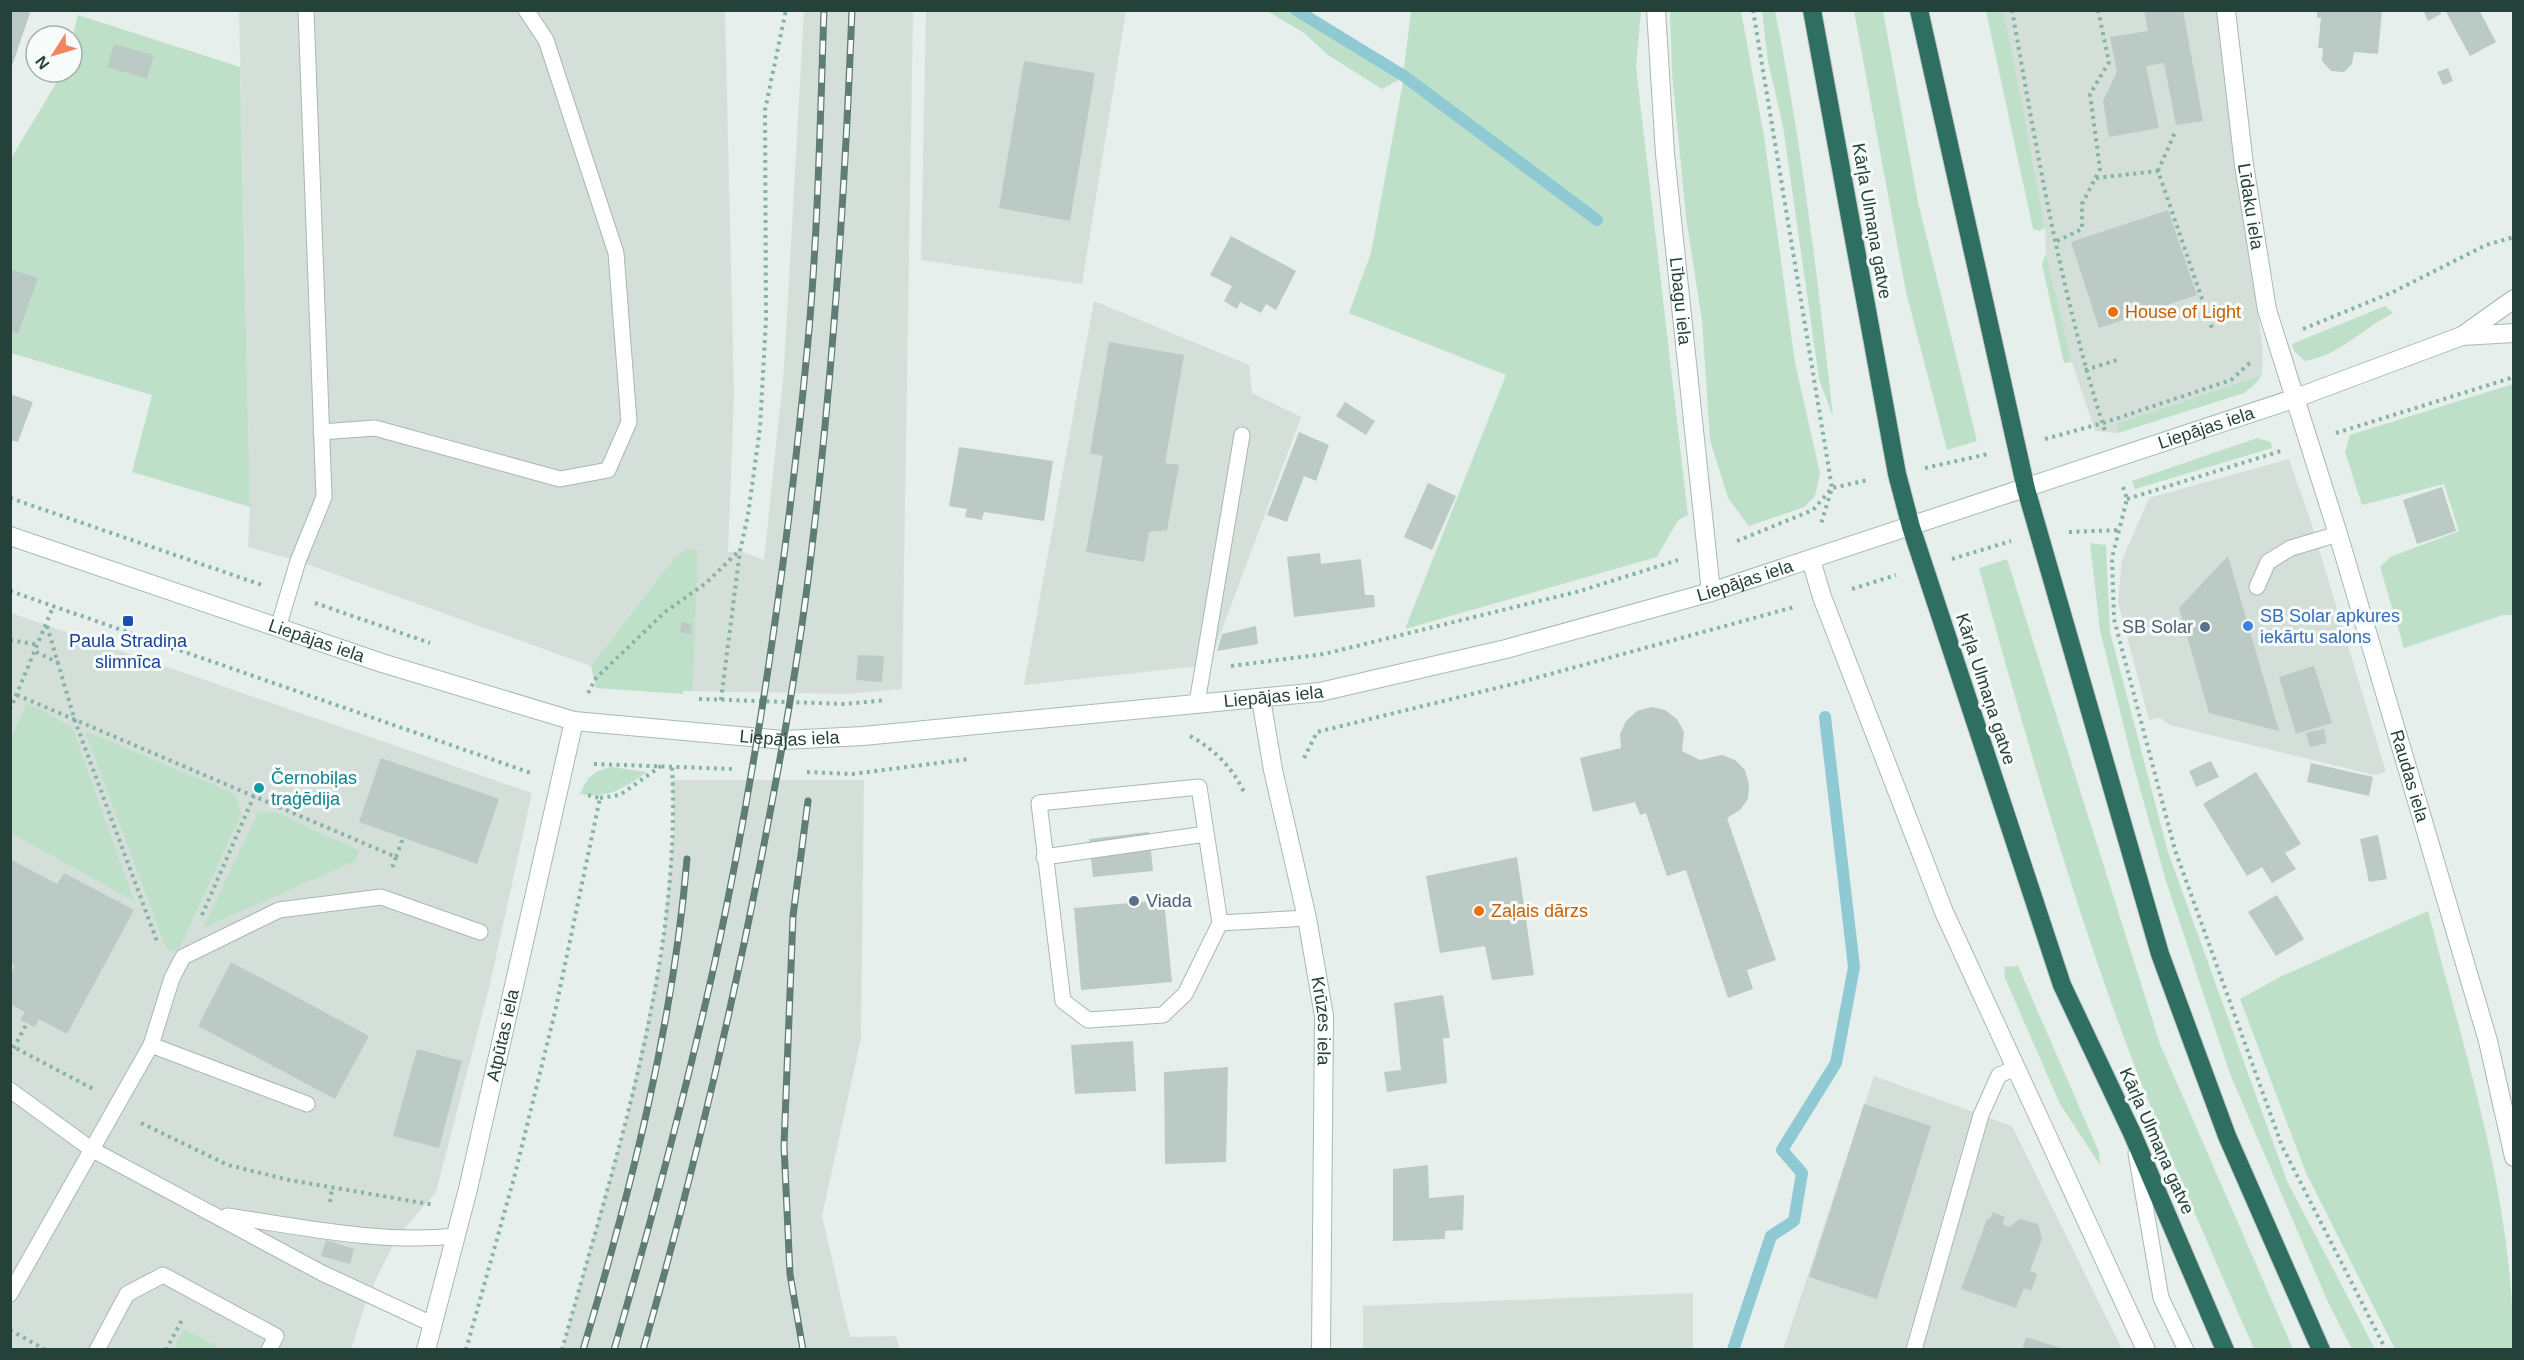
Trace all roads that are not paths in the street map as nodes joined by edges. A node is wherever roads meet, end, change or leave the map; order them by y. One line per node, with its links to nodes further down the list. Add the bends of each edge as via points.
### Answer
1 (306, 10): 11 (lane)
2 (526, 10): 11 (lane, via 546,40 616,253 629,422 608,470 560,479 375,428)
3 (1656, 10): 19 (street, Lībagu iela, via 1665,154)
4 (1812, 10): 14 (highway, Kārļa Ulmaņa gatve, via 1897,474)
5 (1919, 10): 13 (highway)
6 (2226, 10): 10 (street, Līdaku iela, via 2244,165 2267,310)
7 (2514, 299): 9 (street)
8 (2514, 333): 9 (street, Liepājas iela)
9 (2462, 336): 10 (street, Liepājas iela)
10 (2296, 398): 13 (street, Liepājas iela); 15 (street, Raudas iela)
11 (321, 432): 20 (lane, via 324,497)
12 (1242, 435): 22 (lane)
13 (2026, 489): 14 (street, Liepājas iela); 48 (highway, via 2160,954 2227,1136)
14 (1911, 527): 17 (street, Liepājas iela); 33 (highway, Kārļa Ulmaņa gatve, via 2062,985)
15 (2338, 534): 18 (lane, via 2291,548 2268,562); 35 (street, Raudas iela, via 2488,1041)
16 (10, 536): 20 (street, Liepājas iela)
17 (1811, 560): 19 (street, Liepājas iela); 30 (street, via 1944,912)
18 (2257, 587)
19 (1712, 592): 21 (street, Liepājas iela, via 1483,654 1320,692)
20 (278, 628): 23 (street, Liepājas iela)
21 (1261, 699): 22 (street, Liepājas iela); 26 (street, Krūzes iela)
22 (1197, 703): 23 (street, Liepājas iela, via 818,740)
23 (574, 721): 37 (street, Atpūtas iela)
24 (1206, 834): 25 (lane); 25 (lane, via 1198,788 1039,803); 27 (lane)
25 (1044, 857): 27 (lane, via 1063,1001 1088,1020 1163,1015 1185,994)
26 (1307, 918): 27 (lane); 43 (street, Krūzes iela, via 1324,1016)
27 (1220, 923)
28 (480, 932): 29 (lane, via 381,897 279,910 183,957 172,978)
29 (151, 1045): 32 (lane); 34 (lane)
30 (2016, 1068): 44 (lane, via 1999,1075 1981,1115); 45 (street)
31 (10, 1090): 34 (lane)
32 (307, 1104)
33 (2132, 1133): 46 (lane, via 2161,1298); 47 (highway, Kārļa Ulmaņa gatve)
34 (91, 1149): 36 (lane); 38 (lane)
35 (2514, 1156)
36 (216, 1215): 37 (lane, via 378,1237); 39 (lane, via 322,1273)
37 (456, 1236): 39 (street, Atpūtas iela)
38 (10, 1294)
39 (434, 1325): 42 (street, Atpūtas iela)
40 (273, 1343): 41 (lane, via 163,1275 127,1294)
41 (97, 1350)
42 (426, 1350)
43 (1321, 1350)
44 (1914, 1350)
45 (2146, 1350)
46 (2186, 1350)
47 (2225, 1350)
48 (2322, 1350)

